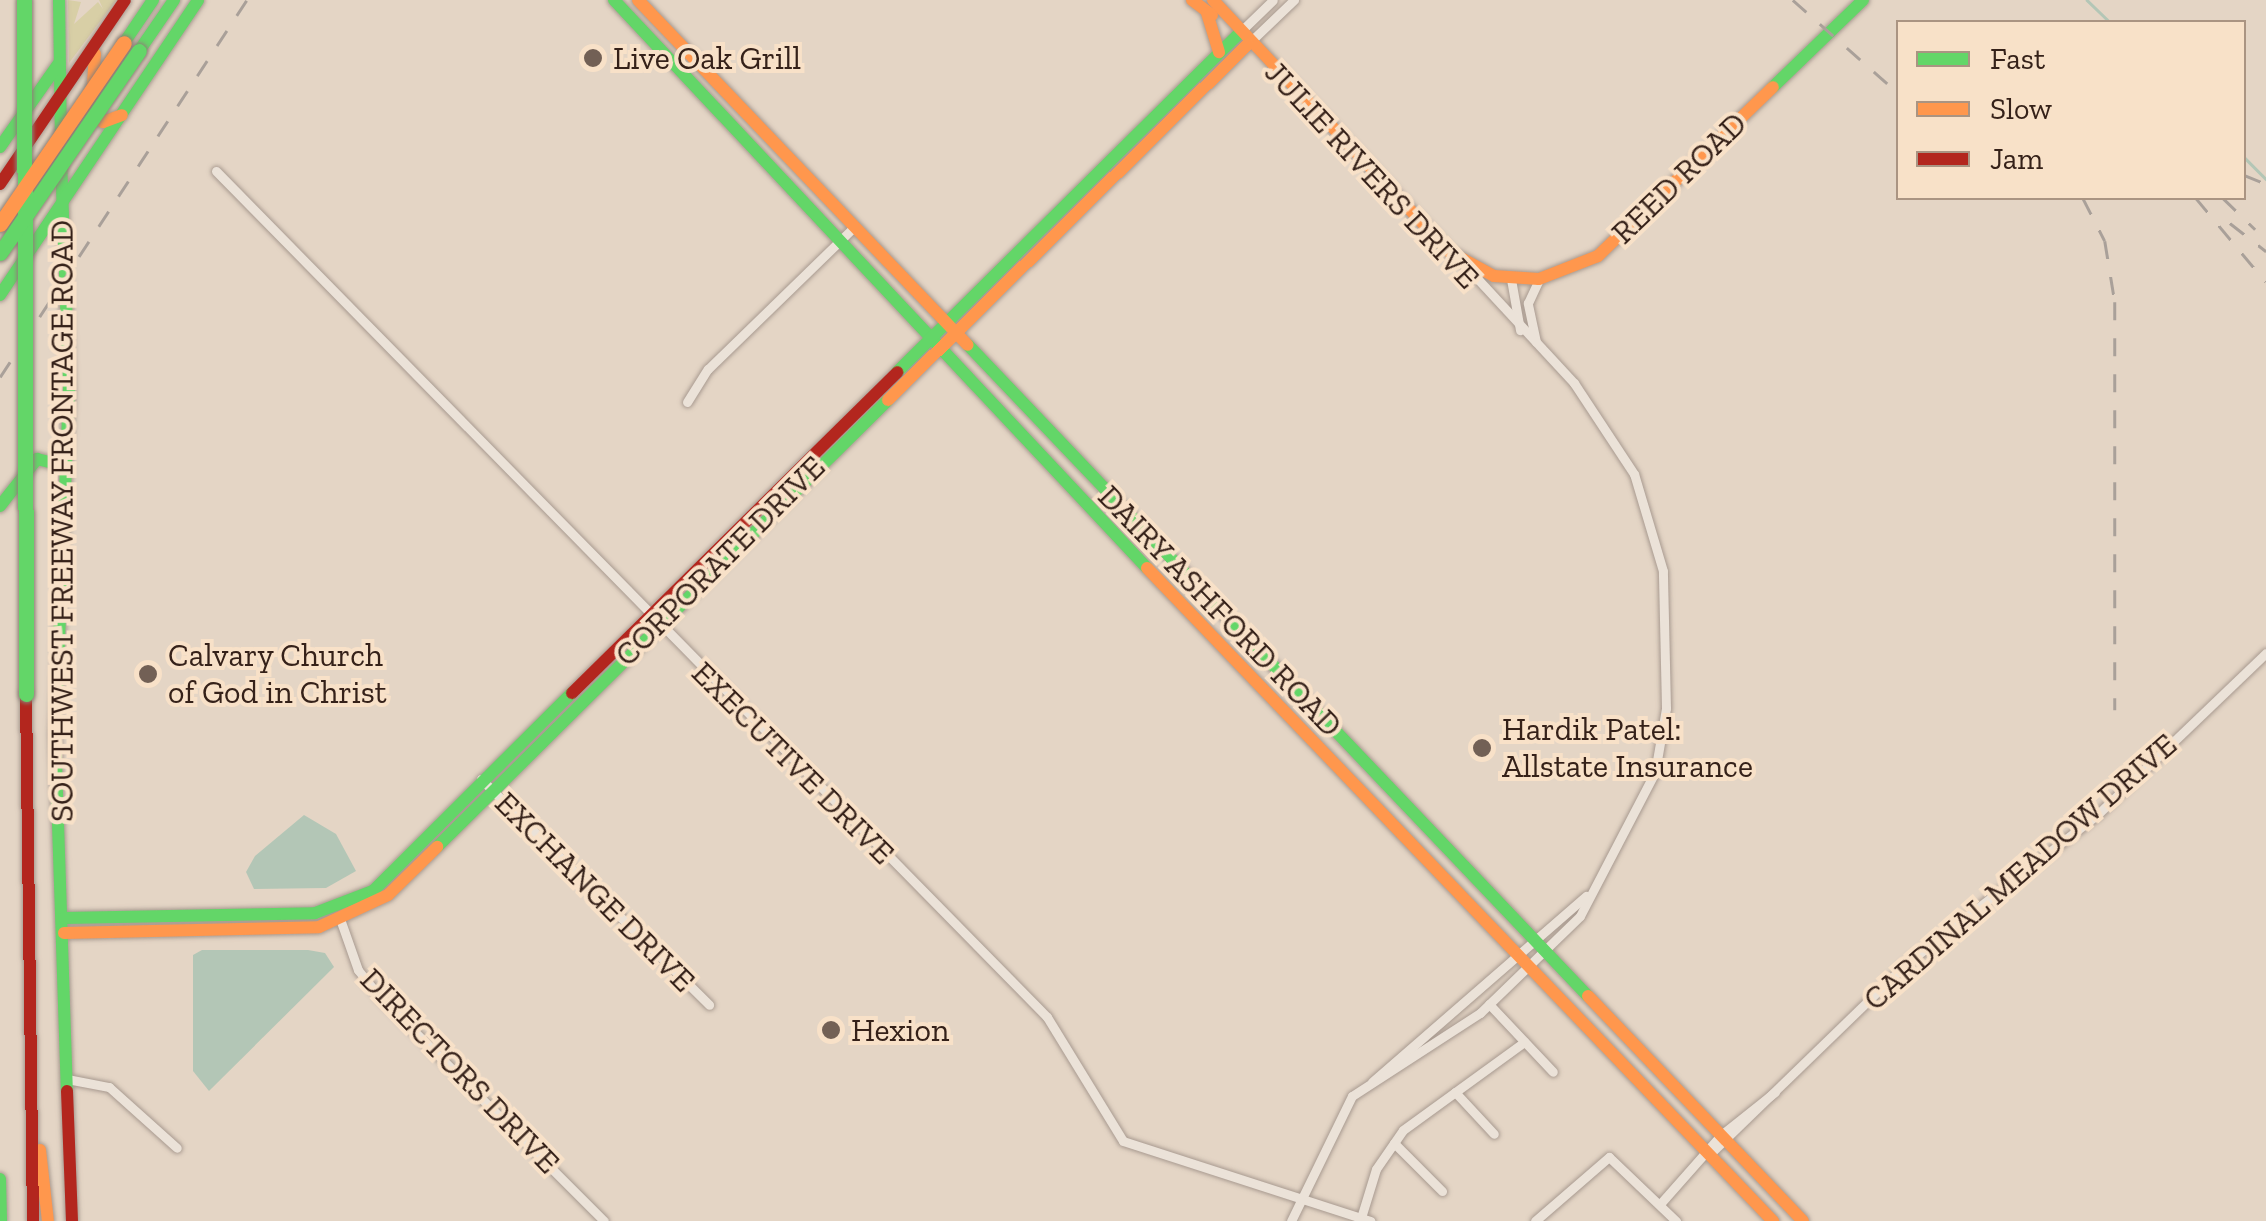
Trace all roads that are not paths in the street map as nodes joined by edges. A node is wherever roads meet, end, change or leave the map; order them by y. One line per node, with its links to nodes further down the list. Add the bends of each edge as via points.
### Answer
1 (24, 0): 67 (main road, bridge)
2 (59, 0): 21 (main road, SOUTHWEST FREEWAY FRONTAGE ROAD)
3 (125, 0): 15 (main road)
4 (153, 0): 17 (main road)
5 (174, 0): 17 (main road)
6 (198, 0): 25 (main road)
7 (614, 0): 20 (main road, DAIRY ASHFORD ROAD)
8 (638, 0): 18 (main road, DAIRY ASHFORD ROAD)
9 (1192, 0): 13 (main road, JULIE RIVERS DRIVE)
10 (1294, 0): 14 (street, CORPORATE DRIVE)
11 (1863, 0): 39 (main road, REED ROAD, via 1598,256)
12 (1270, 2): 14 (street); 16 (street, CORPORATE DRIVE)
13 (1210, 7): 16 (main road, JULIE RIVERS DRIVE); 19 (main road)
14 (1279, 14): 16 (street, CORPORATE DRIVE)
15 (101, 36): 24 (main road); 25 (main road, via 91,114 103,122)
16 (1243, 39): 19 (main road, CORPORATE DRIVE); 31 (main road, CORPORATE DRIVE); 37 (main road, JULIE RIVERS DRIVE)
17 (132, 47): 33 (main road, bridge); 36 (main road, bridge)
18 (678, 48): 20 (main road); 22 (main road, DAIRY ASHFORD ROAD)
19 (1219, 52): 31 (main road, CORPORATE DRIVE)
20 (664, 61): 23 (main road, DAIRY ASHFORD ROAD)
21 (60, 62): 24 (main road, SOUTHWEST FREEWAY FRONTAGE ROAD); 26 (main road)
22 (708, 80): 23 (main road); 34 (main road, DAIRY ASHFORD ROAD)
23 (694, 94): 35 (main road, DAIRY ASHFORD ROAD)
24 (60, 96): 27 (main road); 28 (main road, SOUTHWEST FREEWAY FRONTAGE ROAD)
25 (124, 114): 32 (main road)
26 (0, 147)
27 (18, 157): 28 (main road, via 36,154); 30 (main road)
28 (62, 170): 32 (main road, SOUTHWEST FREEWAY FRONTAGE ROAD)
29 (216, 171): 49 (street, EXECUTIVE DRIVE)
30 (0, 184)
31 (1090, 185): 41 (main road, CORPORATE DRIVE)
32 (64, 200): 40 (main road); 46 (main road, SOUTHWEST FREEWAY FRONTAGE ROAD)
33 (0, 224)
34 (852, 229): 35 (street); 41 (main road, DAIRY ASHFORD ROAD)
35 (836, 244): 43 (main road, DAIRY ASHFORD ROAD); 45 (street, via 708,369)
36 (0, 252)
37 (1462, 262): 38 (main road, REED ROAD); 42 (street, JULIE RIVERS DRIVE)
38 (1511, 279): 39 (main road, REED ROAD); 42 (street, JULIE RIVERS DRIVE)
39 (1539, 279): 44 (street, via 1528,304)
40 (0, 295)
41 (944, 326): 43 (main road, CORPORATE DRIVE); 48 (main road, DAIRY ASHFORD ROAD)
42 (1520, 331): 44 (street, JULIE RIVERS DRIVE)
43 (929, 341): 49 (main road, CORPORATE DRIVE); 50 (main road, DAIRY ASHFORD ROAD)
44 (1536, 342): 59 (street, JULIE RIVERS DRIVE, via 1604,420 1634,474 1662,571 1666,708 1655,772 1635,825 1591,893)
45 (687, 402)
46 (66, 466): 47 (main road, via 37,458); 58 (main road, SOUTHWEST FREEWAY FRONTAGE ROAD, via 55,657)
47 (0, 506)
48 (1228, 618): 50 (main road); 52 (main road, DAIRY ASHFORD ROAD)
49 (651, 621): 54 (main road, CORPORATE DRIVE); 80 (street, EXECUTIVE DRIVE, via 1047,1017 1123,1141 1156,1159)
50 (1211, 634): 53 (main road, DAIRY ASHFORD ROAD)
51 (2266, 652): 74 (street, CARDINAL MEADOW DRIVE, via 2098,815 1906,964)
52 (1296, 689): 53 (main road); 55 (main road, DAIRY ASHFORD ROAD)
53 (1280, 706): 56 (main road, DAIRY ASHFORD ROAD)
54 (486, 784): 57 (main road, CORPORATE DRIVE, via 388,895); 62 (street, EXCHANGE DRIVE)
55 (1418, 819): 56 (main road); 59 (main road, DAIRY ASHFORD ROAD)
56 (1402, 833): 60 (main road, DAIRY ASHFORD ROAD)
57 (339, 915): 58 (main road, CORPORATE DRIVE); 87 (street, DIRECTORS DRIVE, via 358,970 381,998)
58 (64, 925): 70 (main road, SOUTHWEST FREEWAY FRONTAGE ROAD)
59 (1539, 947): 60 (street, JULIE RIVERS DRIVE); 66 (main road, DAIRY ASHFORD ROAD)
60 (1525, 961): 61 (street); 63 (street); 68 (main road, DAIRY ASHFORD ROAD)
61 (1489, 1004): 64 (street); 65 (street)
62 (709, 1005)
63 (1432, 1031): 64 (street); 71 (street)
64 (1440, 1041): 71 (street)
65 (1524, 1042): 69 (street); 72 (street)
66 (1631, 1042): 68 (main road); 74 (main road, DAIRY ASHFORD ROAD)
67 (29, 1055): 84 (main road); 85 (main road)
68 (1616, 1056): 77 (main road, DAIRY ASHFORD ROAD)
69 (1554, 1072)
70 (68, 1079): 76 (street, via 109,1087); 86 (main road, SOUTHWEST FREEWAY FRONTAGE ROAD)
71 (1372, 1082): 80 (street, via 1332,1121)
72 (1455, 1092): 73 (street); 75 (street)
73 (1494, 1134)
74 (1726, 1140): 77 (street, CARDINAL MEADOW DRIVE); 92 (main road, DAIRY ASHFORD ROAD)
75 (1394, 1142): 79 (street); 82 (street)
76 (177, 1148)
77 (1710, 1154): 81 (street, CARDINAL MEADOW DRIVE); 91 (main road, DAIRY ASHFORD ROAD)
78 (0, 1179): 83 (main road)
79 (1442, 1191)
80 (1302, 1194): 82 (street, EXECUTIVE DRIVE); 88 (street)
81 (1660, 1204): 89 (street, via 1609,1158); 90 (street)
82 (1364, 1220)
83 (0, 1221)
84 (33, 1221)
85 (48, 1221)
86 (72, 1221)
87 (604, 1221)
88 (1292, 1221)
89 (1535, 1221)
90 (1676, 1221)
91 (1774, 1221)
92 (1803, 1221)

